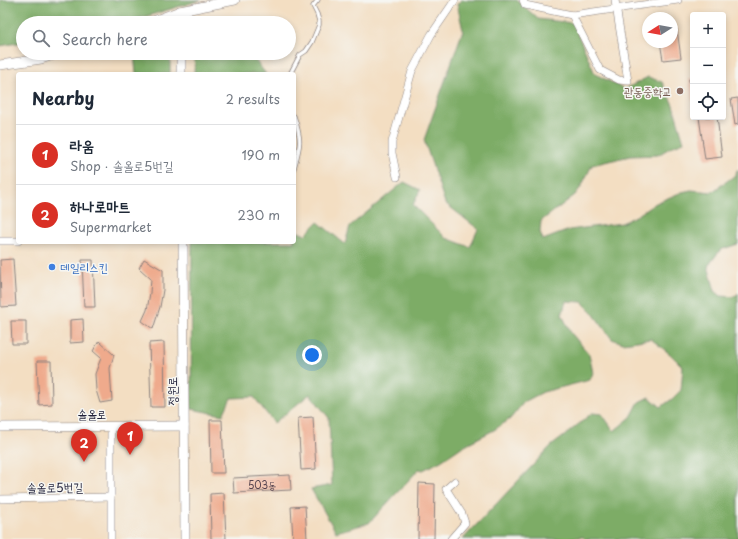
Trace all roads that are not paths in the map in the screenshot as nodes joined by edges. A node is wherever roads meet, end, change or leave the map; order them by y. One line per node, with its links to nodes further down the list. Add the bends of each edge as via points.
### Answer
1 (235, 0): 8 (street)
2 (318, 0): 16 (lane, via 313,6 319,21 314,39 300,55)
3 (455, 0): 19 (street, via 431,35 412,72 392,142)
4 (523, 0): 9 (street, via 525,5)
5 (616, 0): 7 (street)
6 (678, 0): 7 (street)
7 (617, 9): 9 (street); 9 (street, via 628,81 619,80 600,70)
8 (180, 11): 10 (street); 11 (street)
9 (572, 15)
10 (167, 16)
11 (180, 16)
12 (34, 60): 14 (street)
13 (181, 60): 15 (street)
14 (0, 65)
15 (181, 72)
16 (291, 72)
17 (296, 122): 18 (lane, via 301,143)
18 (296, 161)
19 (397, 177)
20 (0, 241): 21 (street)
21 (16, 241)
22 (182, 244): 25 (street, 정원로)
23 (0, 426): 24 (street, 솔올로)
24 (111, 426): 25 (street, 솔올로); 27 (street)
25 (184, 426): 30 (street, 정원로)
26 (455, 481): 31 (street, via 446,489 465,523)
27 (111, 497): 28 (street, 솔올로5번길); 29 (street)
28 (0, 499)
29 (112, 539)
30 (185, 539)
31 (451, 539)

